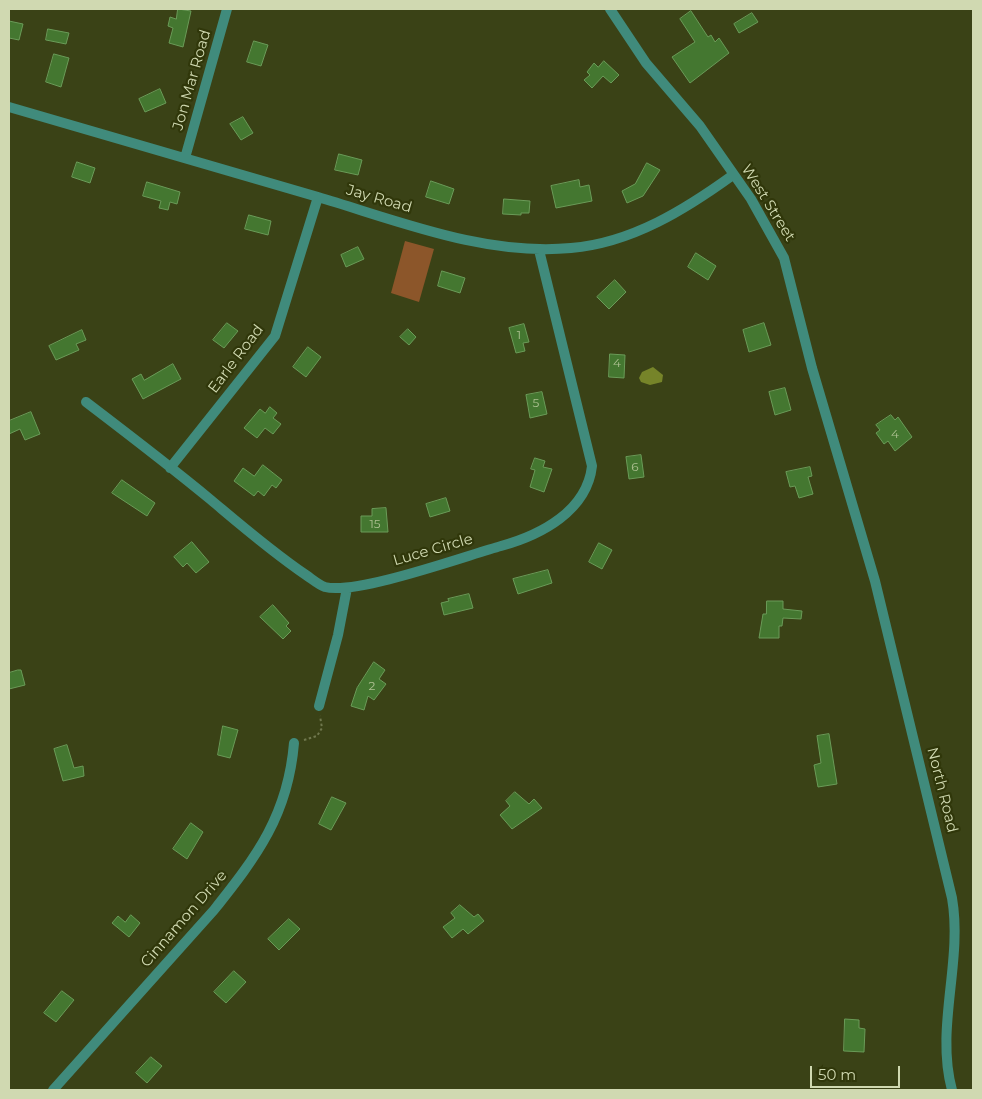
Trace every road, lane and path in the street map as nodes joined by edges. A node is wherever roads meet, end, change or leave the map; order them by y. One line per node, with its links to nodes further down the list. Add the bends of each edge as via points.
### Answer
1 (227, 9): 4 (street, Jon Mar Road)
2 (610, 9): 5 (street, West Street, via 646,63 700,126)
3 (9, 107): 4 (street, Jay Road)
4 (185, 158): 6 (street, Jay Road)
5 (733, 175): 7 (street, Jay Road, via 692,204 624,236 573,248); 10 (street, West Street, via 784,258)
6 (318, 197): 7 (street, Jay Road, via 453,236 511,249); 9 (street, Earle Road, via 275,336)
7 (540, 250): 11 (street, Luce Circle, via 585,428 592,466 590,482 571,508 549,526 523,540)
8 (86, 402): 9 (street, Luce Circle)
9 (170, 468): 11 (street, Luce Circle, via 278,556 324,587)
10 (852, 503): 15 (street, North Road, via 909,714 952,898 955,944 946,1037)
11 (347, 588): 12 (street)
12 (319, 706): 13 (path, via 322,728 317,736)
13 (294, 743): 14 (street, Cinnamon Drive, via 285,796 258,851 237,882)
14 (53, 1090)
15 (952, 1090)

